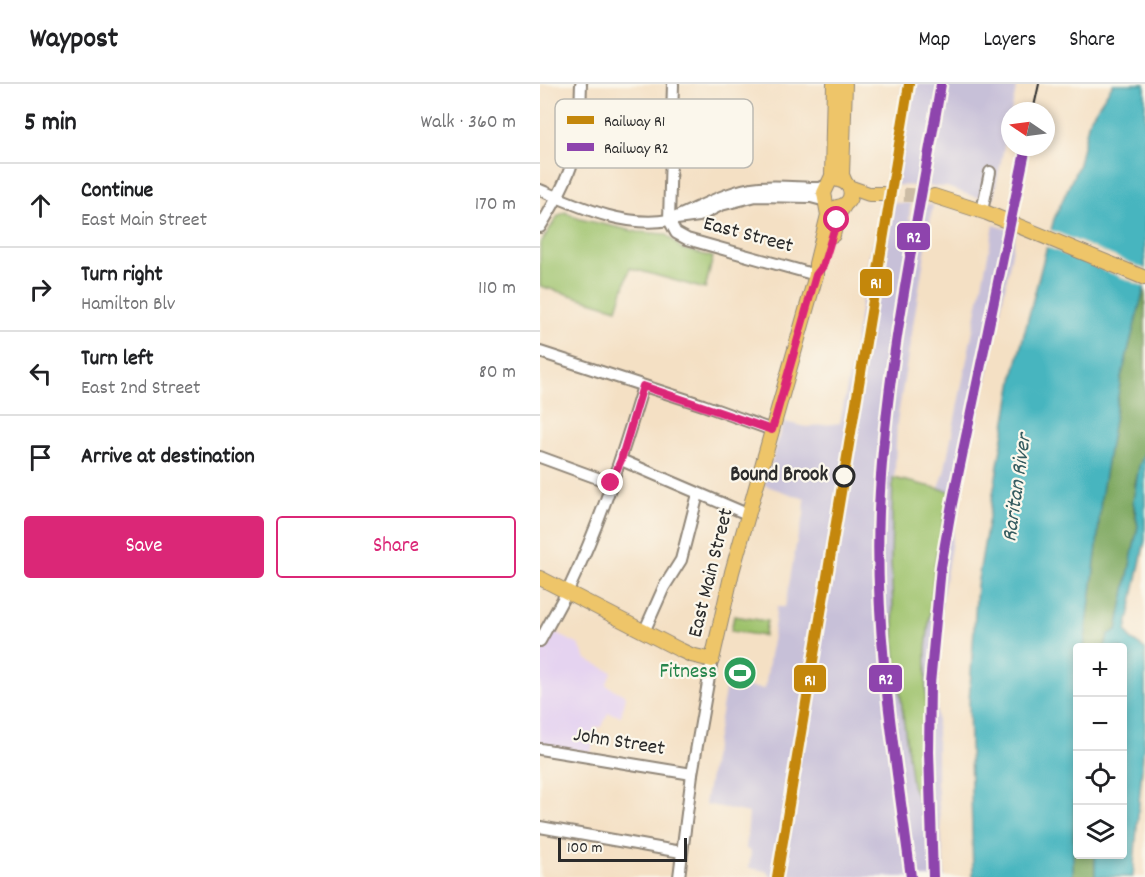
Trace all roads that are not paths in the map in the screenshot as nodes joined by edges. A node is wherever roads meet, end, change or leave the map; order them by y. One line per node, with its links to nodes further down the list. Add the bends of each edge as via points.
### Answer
1 (580, 84): 5 (street)
2 (674, 84): 6 (street)
3 (834, 84): 10 (main road, via 832,170)
4 (844, 84): 11 (main road, via 842,175)
5 (580, 99)
6 (673, 99)
7 (570, 168): 14 (street)
8 (671, 168): 18 (street)
9 (990, 172): 17 (street)
10 (828, 184): 11 (main road, via 838,180); 15 (main road, via 824,193); 18 (street, via 820,188 744,189)
11 (847, 184): 16 (main road, via 851,194); 16 (main road, via 876,194)
12 (540, 190): 14 (street)
13 (934, 195): 17 (main road)
14 (557, 197): 18 (street, via 624,220); 19 (street)
15 (827, 203): 16 (main road, via 835,207); 18 (street, via 811,197 756,196 721,205 699,216); 20 (main road, East Main Street, via 828,219)
16 (846, 204): 20 (main road, East Main Street, via 838,215 823,266)
17 (982, 211): 21 (main road)
18 (669, 220): 20 (street, East Street, via 678,235 687,239)
19 (540, 227)
20 (816, 275): 24 (main road, East Main Street)
21 (1145, 278)
22 (540, 352): 23 (street)
23 (643, 386): 24 (street); 26 (street)
24 (772, 430): 29 (main road, East Main Street)
25 (540, 457): 27 (street)
26 (621, 460): 27 (street); 28 (street)
27 (611, 483): 31 (street)
28 (698, 494): 29 (street); 32 (street, via 681,560)
29 (747, 514): 34 (main road, East Main Street)
30 (540, 578): 31 (main road)
31 (566, 592): 32 (main road); 33 (street)
32 (644, 632): 34 (main road, via 691,655)
33 (540, 641)
34 (712, 660): 36 (street, East Main Street)
35 (540, 749): 36 (street, John Street)
36 (692, 774): 38 (street, East Main Street)
37 (540, 827): 38 (street)
38 (681, 852): 39 (street, East Main Street)
39 (679, 877)

